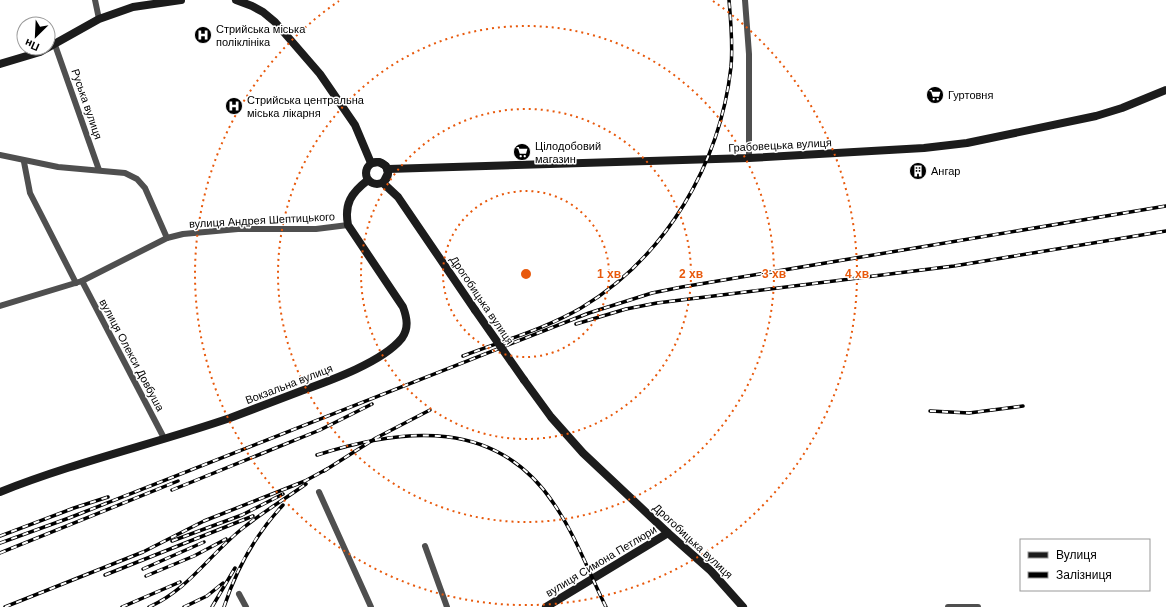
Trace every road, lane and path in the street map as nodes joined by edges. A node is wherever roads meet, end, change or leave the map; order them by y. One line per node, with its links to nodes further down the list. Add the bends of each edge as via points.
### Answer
1 (95, 0): 5 (street)
2 (181, 0): 5 (street, via 133,7)
3 (236, 0): 14 (street, via 269,17 320,74 355,125)
4 (745, 0): 12 (street, via 749,54)
5 (99, 19): 6 (street)
6 (56, 44)
7 (56, 48): 16 (street, Руська вулиця)
8 (30, 56): 9 (street)
9 (0, 64)
10 (1166, 90): 12 (street, Грабовецька вулиця, via 1096,116 967,143 924,148)
11 (0, 155): 13 (street)
12 (749, 158): 15 (street, Грабовецька вулиця)
13 (24, 162): 16 (street); 22 (street, via 30,193)
14 (371, 163): 15 (street, via 379,162); 17 (street, via 366,169)
15 (388, 169): 18 (street, via 388,177)
16 (99, 170): 20 (street, via 125,173 137,179 145,188)
17 (368, 180): 18 (street, via 375,184); 19 (street, via 357,189 348,202)
18 (383, 183): 27 (street, Дрогобицька вулиця, bridge, via 398,197 524,380 571,440)
19 (348, 226): 20 (street, вулиця Андрея Шептицького, via 206,231); 24 (street, Вокзальна вулиця, via 403,307 407,324 402,338 388,351 338,377 230,418)
20 (167, 238): 21 (street, вулиця Андрея Шептицького)
21 (82, 281): 22 (street, вулиця Андрея Шептицького); 24 (street, вулиця Олекси Довбуша)
22 (76, 283): 23 (street, вулиця Андрея Шептицького)
23 (0, 306)
24 (164, 438): 25 (street, Вокзальна вулиця, via 37,477)
25 (0, 492)
26 (319, 492): 31 (street)
27 (668, 533): 33 (street, вулиця Симона Петлюри); 34 (street, Дрогобицька вулиця, via 711,571)
28 (425, 546): 32 (street)
29 (239, 594): 30 (street)
30 (246, 607)
31 (371, 607)
32 (447, 607)
33 (546, 607)
34 (743, 607)
35 (948, 607): 36 (street)
36 (978, 607)

